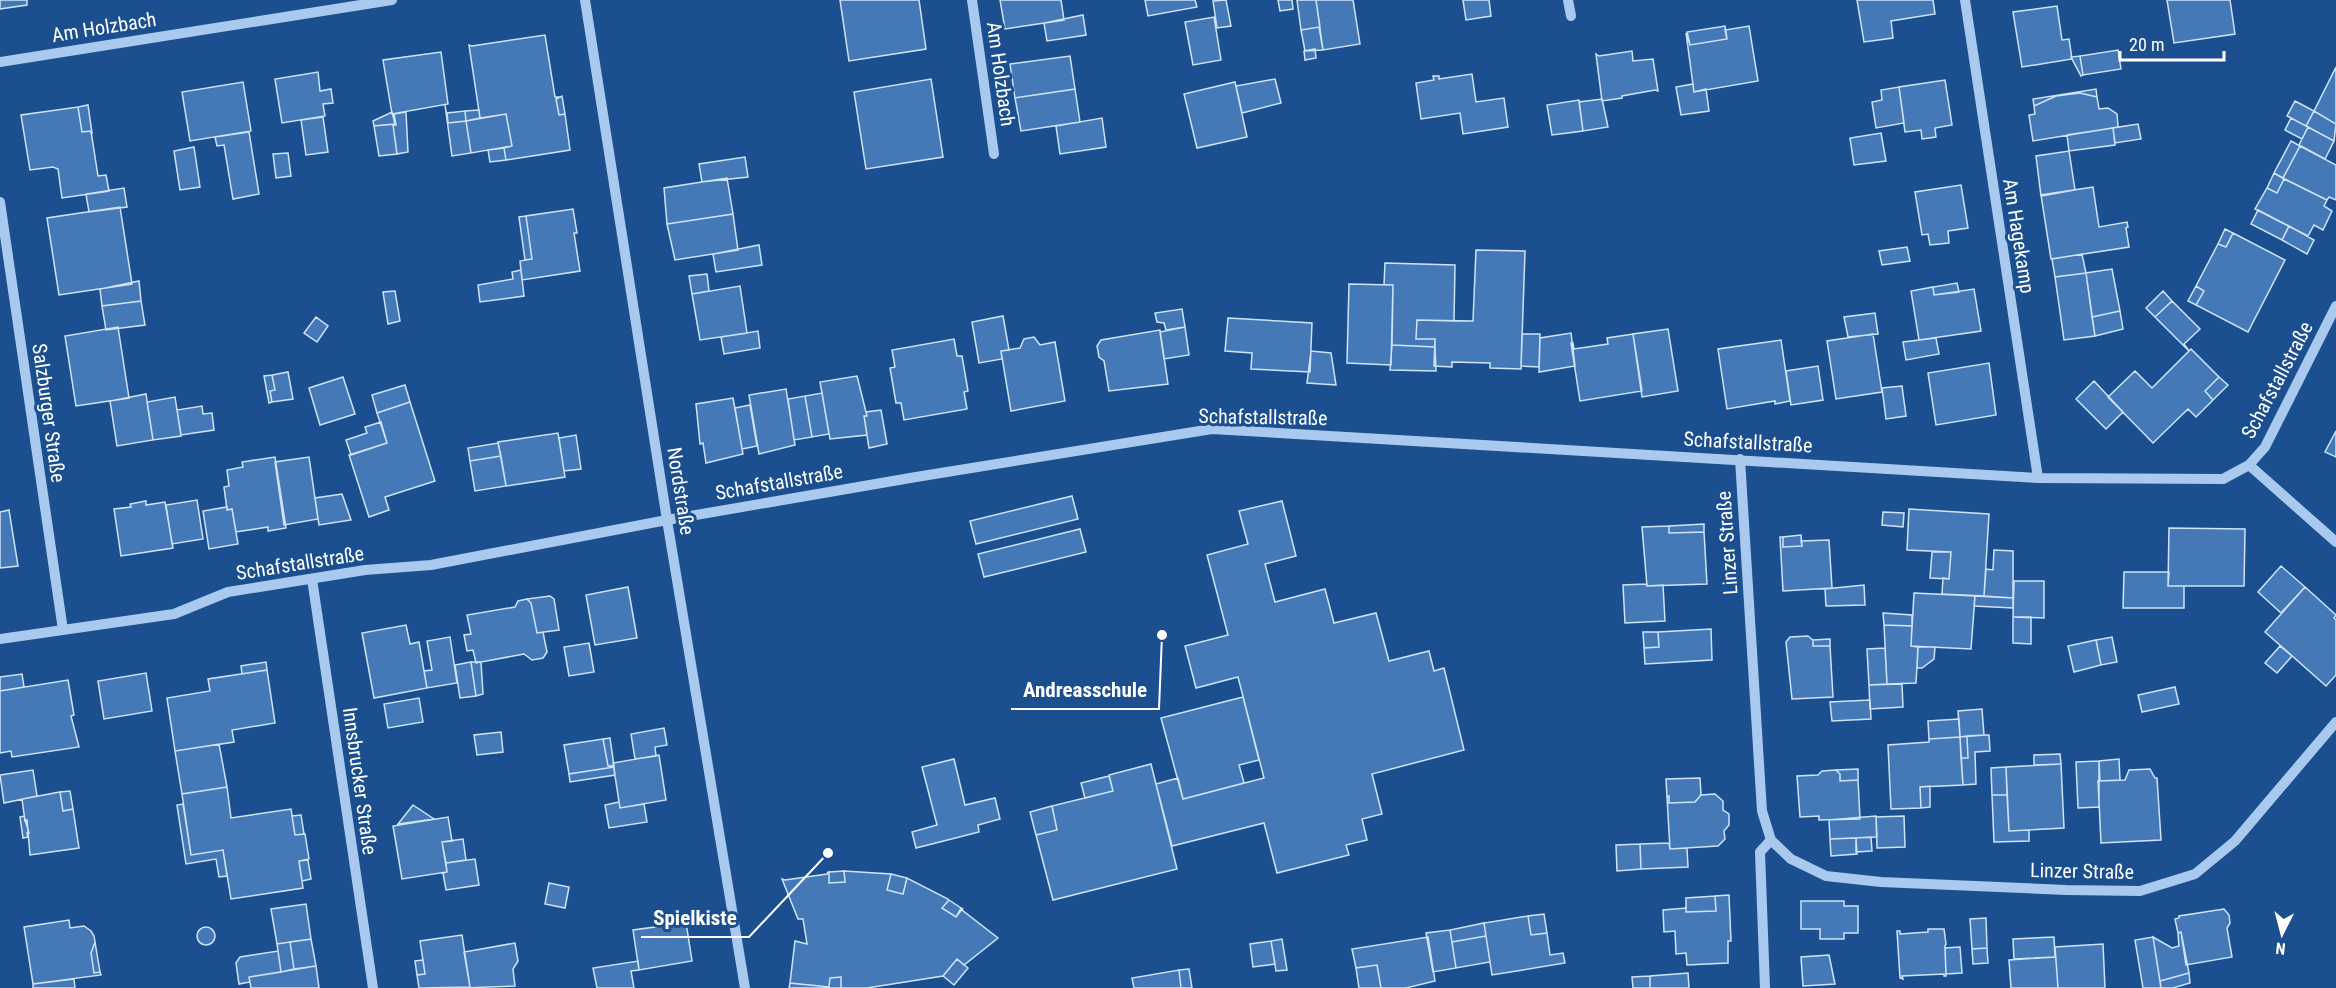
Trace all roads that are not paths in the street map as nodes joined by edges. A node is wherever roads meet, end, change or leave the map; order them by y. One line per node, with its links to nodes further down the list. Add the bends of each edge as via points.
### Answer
1 (392, 0): 7 (street, Am Holzbach)
2 (585, 0): 14 (street, Nordstraße)
3 (972, 0): 8 (street, Am Holzbach)
4 (1568, 0): 6 (street)
5 (1965, 0): 13 (street, Am Hagekamp)
6 (1571, 16)
7 (0, 62)
8 (994, 154)
9 (0, 202): 17 (street, Salzburger Straße)
10 (2336, 306): 12 (street, Schafstallstraße, via 2265,447)
11 (1740, 459): 13 (street, Schafstallstraße); 14 (street, Schafstallstraße, via 1212,429); 20 (street, Linzer Straße, via 1762,811)
12 (2249, 465): 13 (street, Schafstallstraße, via 2223,479); 15 (street)
13 (2038, 478)
14 (668, 520): 16 (street, Schafstallstraße, via 431,565); 22 (street, Nordstraße)
15 (2336, 542)
16 (312, 579): 17 (street, Schafstallstraße, via 228,592 174,614); 21 (street, Innsbrucker Straße)
17 (63, 630): 18 (street, Schafstallstraße)
18 (0, 639)
19 (2336, 722): 20 (street, Linzer Straße, via 2235,841 2195,874 2140,891 1893,883 1826,876 1791,859)
20 (1771, 840): 23 (street, via 1760,852)
21 (373, 988)
22 (745, 988)
23 (1765, 988)

